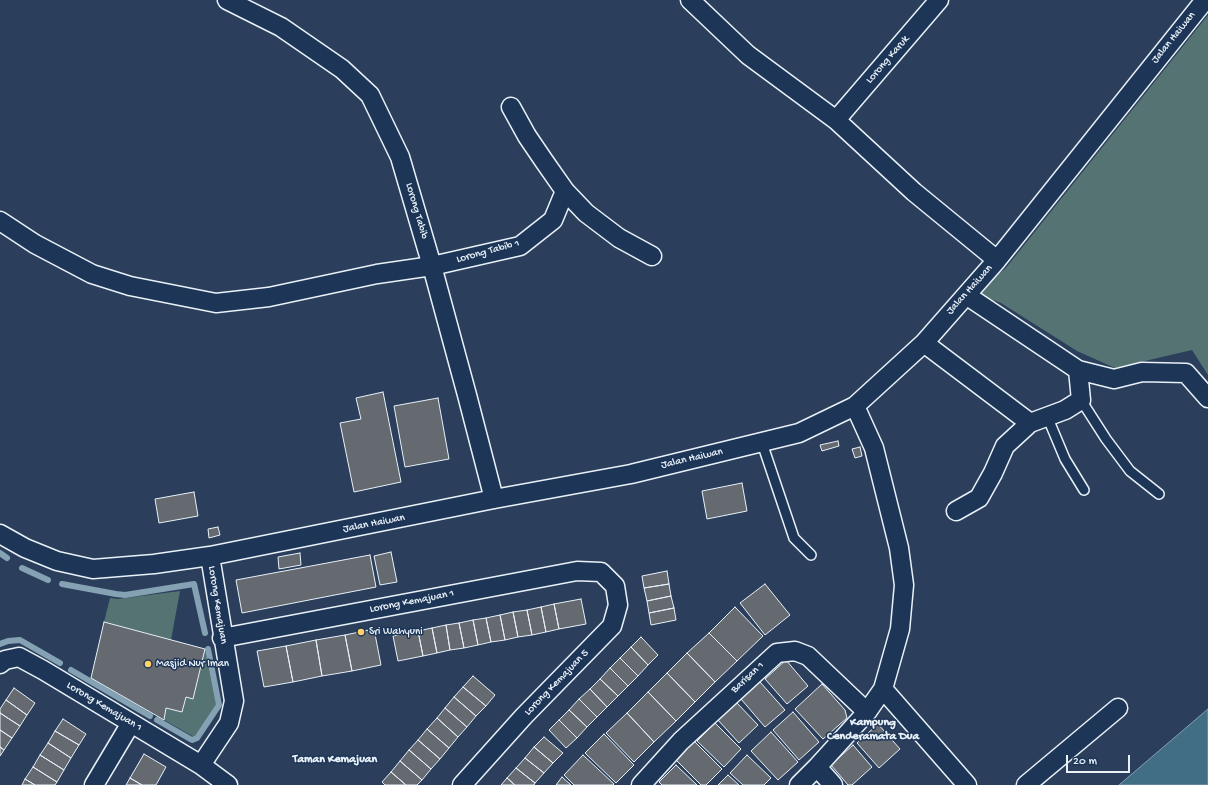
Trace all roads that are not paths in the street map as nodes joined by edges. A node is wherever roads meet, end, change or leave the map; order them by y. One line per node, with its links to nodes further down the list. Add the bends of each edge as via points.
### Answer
1 (226, 0): 11 (street, Lorong Tabib, via 282,27 342,69 370,95 400,157)
2 (690, 0): 6 (street, via 748,56)
3 (940, 0): 6 (street, Lorong Karuk)
4 (1205, 0): 10 (street, Jalan Haiwan)
5 (511, 108): 7 (street)
6 (836, 120): 10 (street, via 914,192)
7 (565, 191): 9 (street, via 586,213 619,238); 11 (street, Lorong Tabib 1, via 553,220 520,246)
8 (0, 221): 11 (street, Lorong Tabib 1, via 35,244 92,274 130,286 216,303 269,297 377,274)
9 (652, 256)
10 (997, 260): 12 (street, Jalan Haiwan)
11 (432, 266): 23 (street, Lorong Tabib)
12 (966, 295): 13 (street, Jalan Haiwan); 14 (street)
13 (924, 344): 17 (street, Jalan Haiwan); 19 (street)
14 (1078, 370): 15 (street, via 1114,379 1142,372 1186,373); 16 (street)
15 (1208, 398)
16 (1081, 400): 18 (street, via 1065,410); 22 (lane, via 1130,471)
17 (855, 406): 20 (street, Jalan Haiwan, via 799,433); 31 (street, via 874,448 899,548 904,585 900,628)
18 (1047, 416): 19 (street); 21 (lane, via 1065,459)
19 (1030, 423): 24 (street, via 1005,446 979,498)
20 (762, 443): 23 (street, Jalan Haiwan, via 631,474); 26 (lane, via 794,538)
21 (1084, 490)
22 (1159, 494)
23 (494, 499): 27 (street, Jalan Haiwan)
24 (956, 511)
25 (0, 534): 27 (street, Jalan Haiwan, via 57,561 93,569)
26 (811, 555)
27 (210, 556): 29 (street, Lorong Kemajuan)
28 (601, 572): 29 (street, Lorong Kemajuan 1, via 577,571); 39 (street, Lorong Kemajuan 5, via 615,586 618,605 612,626 524,716)
29 (222, 638): 35 (street, Lorong Kemajuan, via 234,701 229,722)
30 (0, 664): 34 (street, Lorong Kemajuan 1, via 18,657)
31 (883, 689): 33 (street); 43 (street)
32 (1118, 708): 44 (street)
33 (867, 712): 36 (street); 40 (street, Barisan 1, via 808,656 795,651 776,653 681,741)
34 (131, 723): 35 (street, Lorong Kemajuan 1); 37 (street)
35 (201, 765): 38 (street, Lorong Kemajuan 1)
36 (817, 767): 41 (street); 42 (street)
37 (94, 785)
38 (228, 785)
39 (462, 785)
40 (641, 785)
41 (799, 785)
42 (833, 785)
43 (967, 785)
44 (1026, 785)

